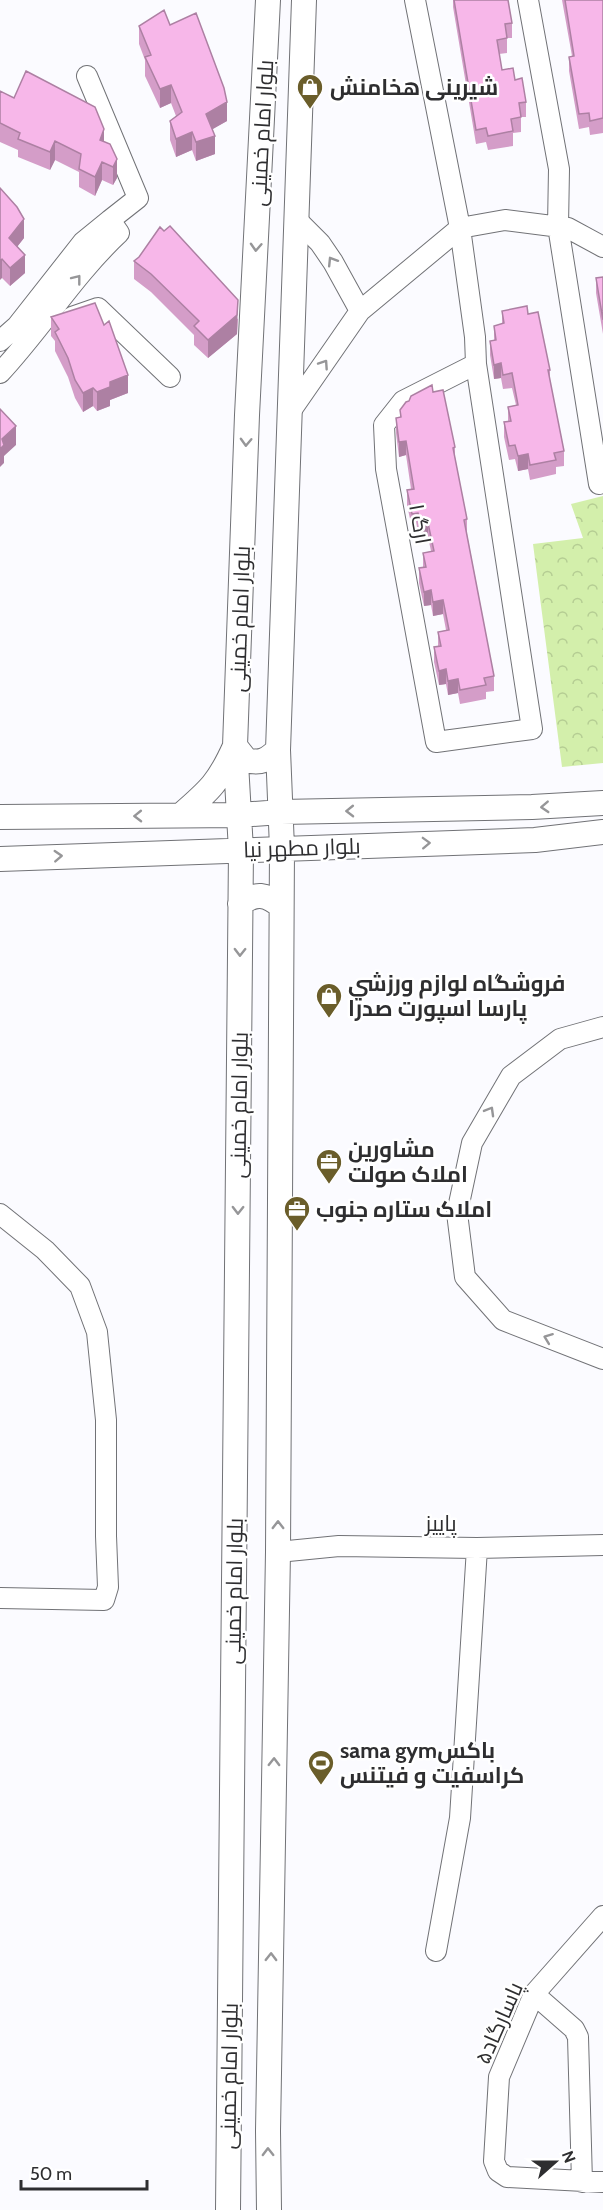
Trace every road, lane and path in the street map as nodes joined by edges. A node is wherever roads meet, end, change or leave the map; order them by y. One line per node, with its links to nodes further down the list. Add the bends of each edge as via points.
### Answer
1 (268, 0): 19 (main road, بلوار امام خمینی, one-way to 19)
2 (304, 0): 6 (main road, بلوار امام خمینی)
3 (416, 0): 9 (street)
4 (528, 0): 8 (street, via 559,169)
5 (87, 76): 7 (street, via 138,198)
6 (295, 218): 12 (street, one-way to 6, via 320,243); 17 (main road, بلوار امام خمینی)
7 (110, 220): 11 (street, one-way to 7, via 94,257 119,233); 13 (street, via 84,242 17,326)
8 (558, 226): 9 (street, via 505,220); 10 (street); 18 (street)
9 (460, 228): 12 (street); 14 (street, via 476,338)
10 (603, 247)
11 (53, 309): 15 (street); 16 (street, via 70,317 98,308)
12 (360, 311): 17 (street, one-way to 12)
13 (2, 336)
14 (476, 364): 14 (street, ارگ ۱, via 403,401 384,425 386,469 436,742 532,729)
15 (0, 373)
16 (170, 377)
17 (290, 412): 20 (main road, بلوار امام خمینی)
18 (599, 484)
19 (235, 746): 20 (main road, via 246,760 255,762 266,761); 23 (main road, via 216,784); 24 (main road, بلوار امام خمینی)
20 (278, 750): 22 (main road, بلوار امام خمینی)
21 (603, 803): 22 (main road, بلوار مطهر نیا, one-way to 22)
22 (281, 812): 24 (main road, بلوار مطهر نیا); 27 (main road, بلوار امام خمینی)
23 (181, 815): 24 (main road, بلوار مطهر نیا); 25 (main road, بلوار مطهر نیا, one-way to 25)
24 (239, 815): 28 (main road, بلوار امام خمینی)
25 (0, 817)
26 (603, 832): 27 (main road, بلوار مطهر نیا, one-way to 26, via 535,840)
27 (282, 848): 28 (main road, بلوار مطهر نیا); 31 (main road, بلوار امام خمینی)
28 (241, 850): 29 (main road, بلوار مطهر نیا, one-way to 28); 30 (main road, بلوار امام خمینی)
29 (0, 859)
30 (240, 904): 31 (main road, via 260,895); 44 (main road, بلوار امام خمینی, one-way to 44)
31 (281, 906): 37 (main road, بلوار امام خمینی, one-way to 31)
32 (603, 1027): 34 (street, one-way to 32, via 503,1320 465,1277 457,1213 472,1143 511,1076 560,1039)
33 (0, 1214): 38 (street, via 45,1250 80,1286 97,1332 106,1420 108,1587 104,1600)
34 (603, 1359)
35 (603, 1545): 36 (street, پاییز)
36 (477, 1548): 37 (street, پاییز, via 339,1546); 40 (street, via 460,1818)
37 (278, 1552): 45 (main road, بلوار امام خمینی, one-way to 37)
38 (0, 1598)
39 (603, 1916): 41 (street, پاسارگاد۵)
40 (436, 1951)
41 (534, 1994): 42 (street, via 578,2037); 42 (street, پاسارگاد۵, via 500,2077 494,2161 498,2171 507,2177)
42 (582, 2182): 43 (street)
43 (603, 2182)
44 (228, 2210)
45 (269, 2210)

